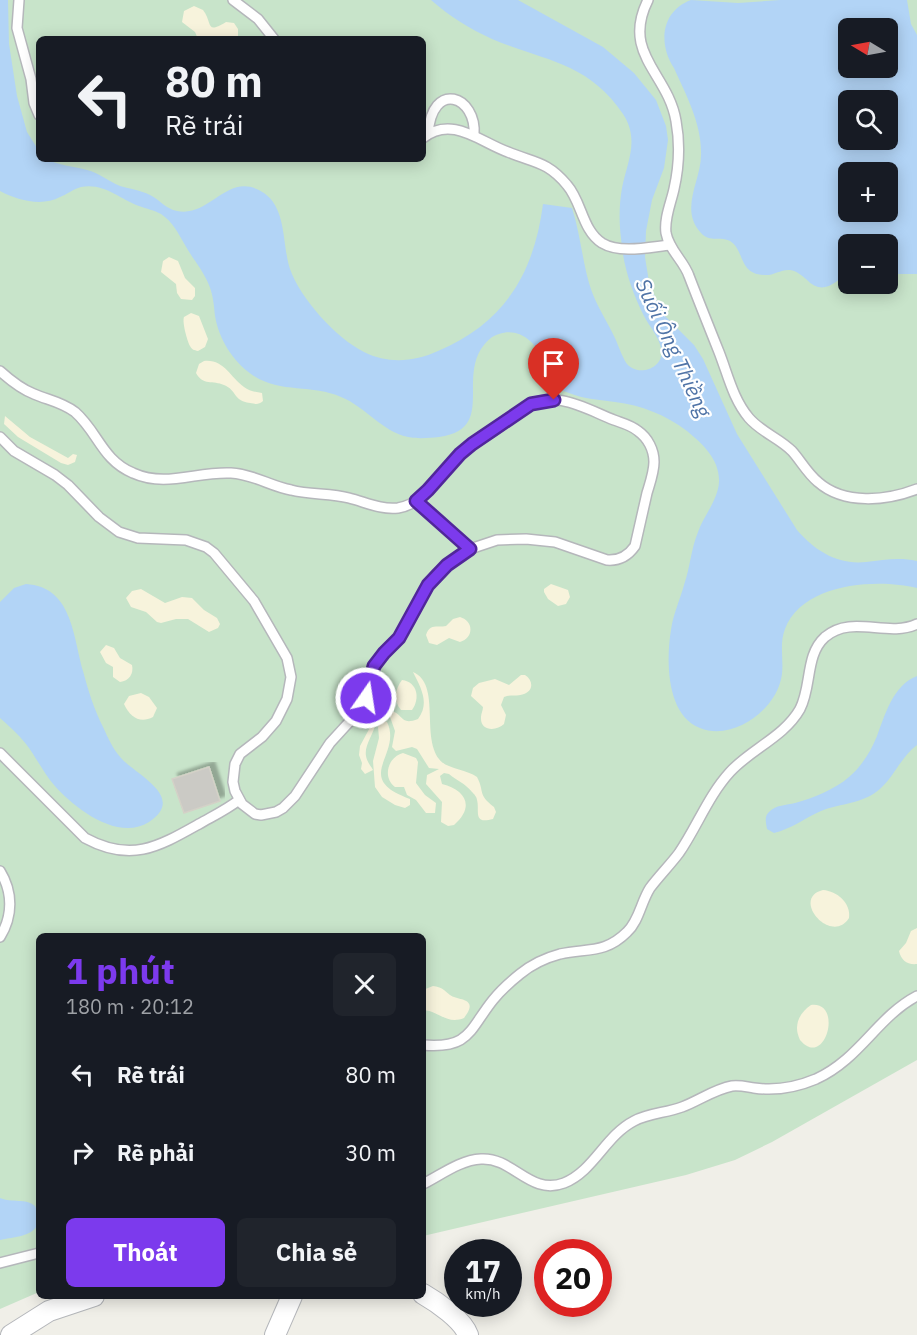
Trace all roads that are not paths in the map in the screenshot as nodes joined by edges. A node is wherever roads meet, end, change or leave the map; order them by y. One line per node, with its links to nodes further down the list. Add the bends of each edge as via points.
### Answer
1 (19, 0): 5 (lane, via 16,28)
2 (233, 0): 4 (lane, via 258,19)
3 (648, 0): 9 (lane, via 639,24 641,48 668,94 677,129 677,171 665,223)
4 (272, 36)
5 (36, 108)
6 (426, 133): 8 (lane, via 437,104 451,98 471,117)
7 (426, 135): 8 (lane, via 451,128)
8 (474, 135): 9 (lane, via 552,170 577,198 592,235 604,244 621,249)
9 (670, 245): 12 (lane, via 688,274 735,396 754,422 787,447 818,483 837,494 879,498)
10 (0, 371): 13 (lane, via 32,393 70,409 85,422 111,459 142,477 169,480 229,473 255,477 288,490 347,497 380,507 398,508)
11 (0, 437): 17 (lane, via 68,485 119,532 138,538 186,540 206,547 254,600 286,658 290,687 276,721 234,764 233,782)
12 (917, 489)
13 (416, 501): 14 (lane); 14 (lane, via 460,454 538,402 554,400 586,407 632,426 646,438 653,454 653,471 634,546 625,556 606,560 555,542 526,539 497,540)
14 (470, 549): 17 (lane, via 428,585 399,638 374,666 362,708 330,743 289,803 276,812 261,815)
15 (917, 624): 21 (lane, via 894,630 850,627 825,638 814,653 806,696 793,719 777,736 741,761 718,787 679,853 650,889 629,930 606,947 561,954 534,964 505,987 465,1037 448,1045)
16 (1, 756): 17 (lane, via 85,838 113,849 137,850 160,845 217,816)
17 (239, 800)
18 (0, 871): 19 (lane, via 8,886 10,907)
19 (0, 937)
20 (917, 996): 22 (lane, via 898,1007 856,1052 830,1071 786,1088 731,1086 680,1108 636,1120 614,1135 587,1167 565,1183 533,1183 507,1164 482,1159)
21 (426, 1045)
22 (426, 1182)
23 (36, 1254): 24 (lane)
24 (0, 1263)
25 (426, 1296): 30 (street, via 451,1314)
26 (85, 1299): 28 (street, via 49,1311)
27 (291, 1299): 29 (street)
28 (12, 1335)
29 (275, 1335)
30 (468, 1335)

